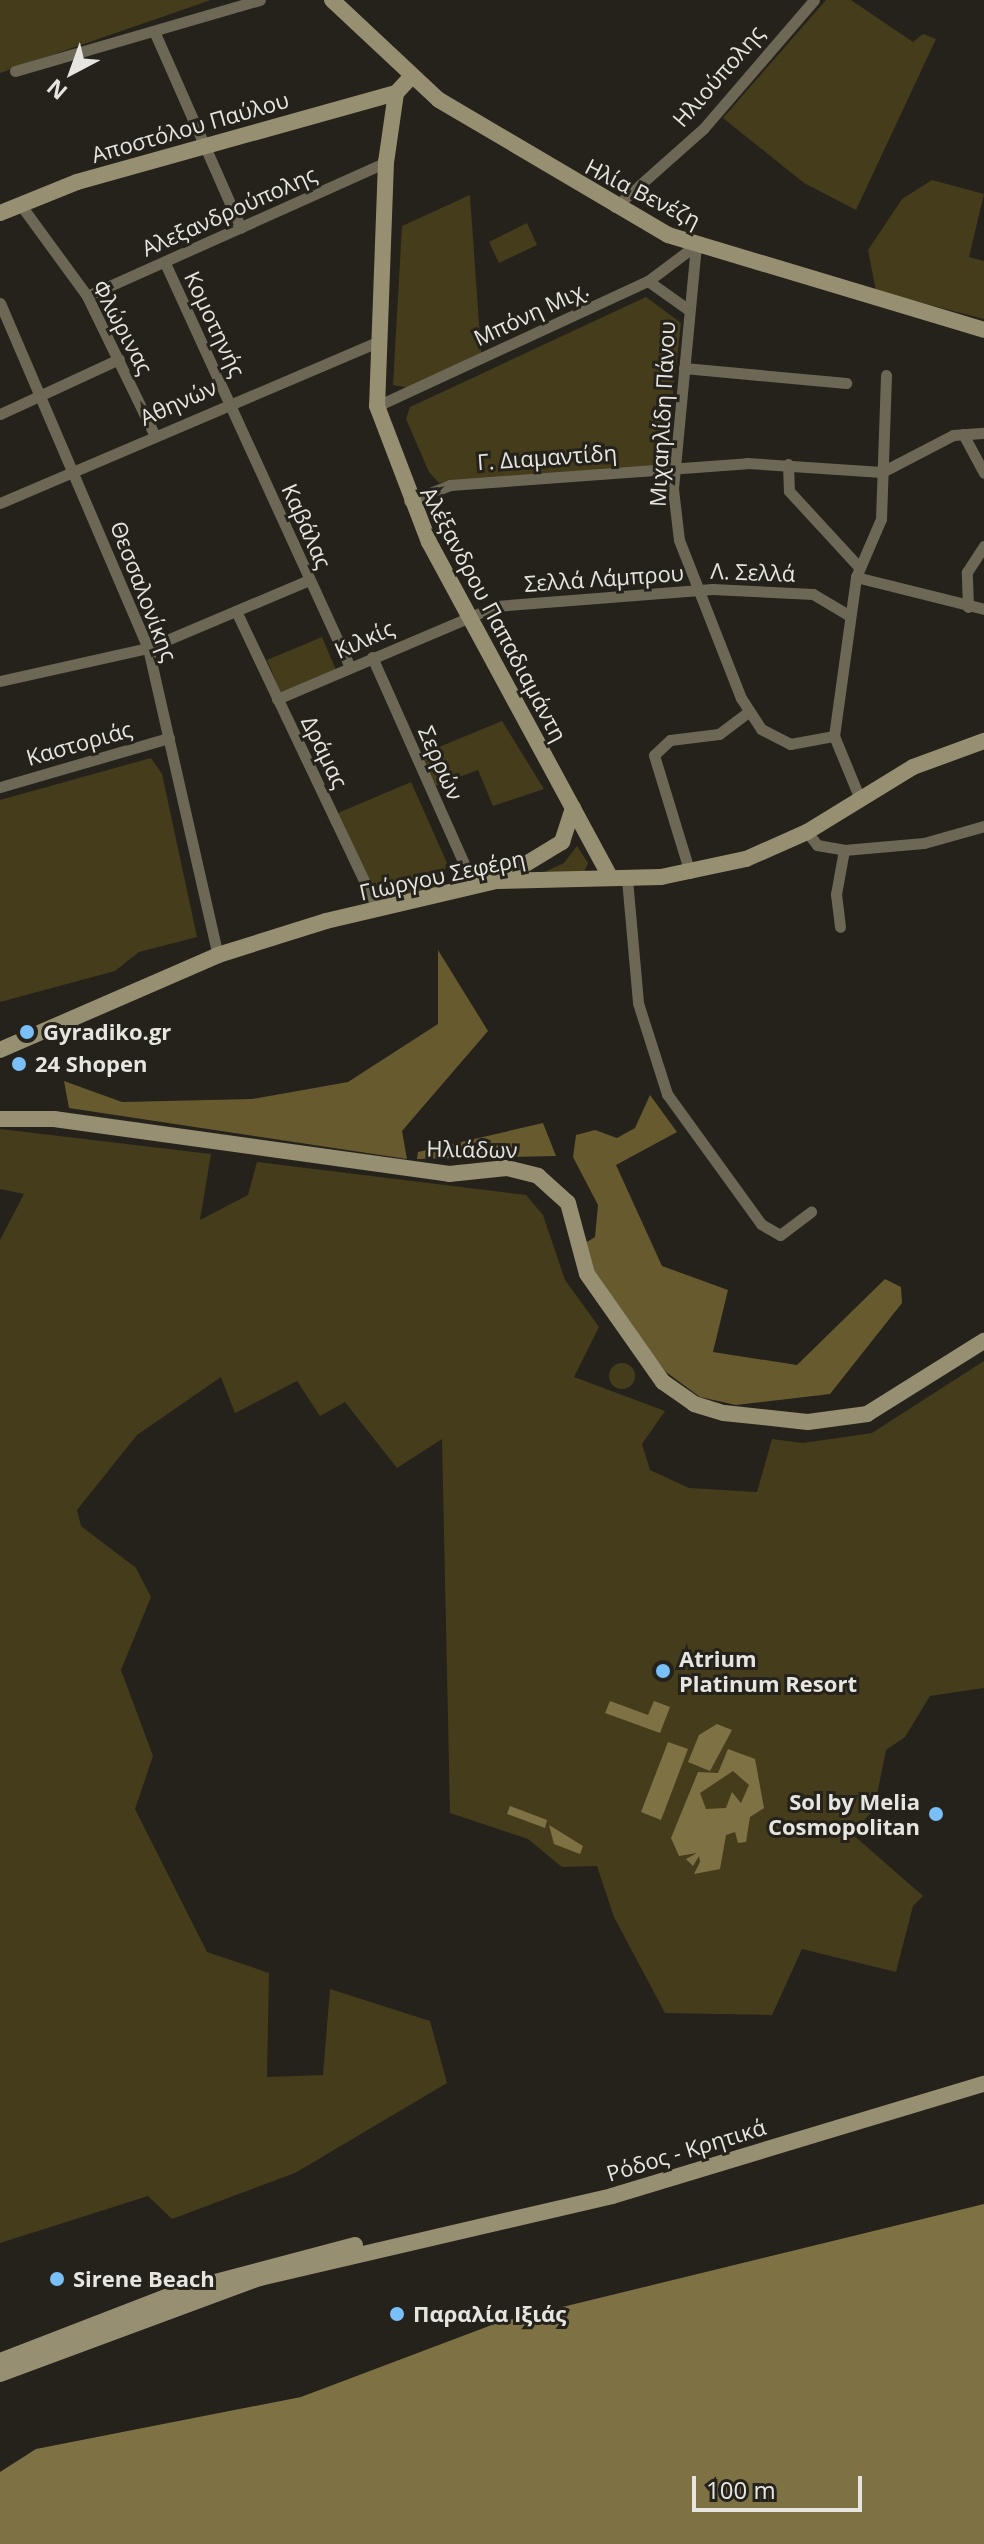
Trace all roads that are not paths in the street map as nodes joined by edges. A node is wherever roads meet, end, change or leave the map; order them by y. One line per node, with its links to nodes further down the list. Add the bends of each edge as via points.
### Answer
1 (260, 0): 4 (street)
2 (332, 0): 6 (street, Ηλία Βενέζη)
3 (814, 0): 11 (street, Ηλιούπολης, via 703,129)
4 (154, 31): 5 (street); 8 (street)
5 (15, 71)
6 (411, 77): 7 (street); 11 (street, Ηλία Βενέζη)
7 (396, 93): 8 (street, Αποστόλου Παύλου); 9 (street, Αλέξανδρου Παπαδιαμάντη)
8 (204, 144): 10 (street, Αποστόλου Παύλου); 13 (street)
9 (386, 162): 13 (street, Αλεξανδρούπολης); 21 (street, Αλέξανδρου Παπαδιαμάντη)
10 (20, 204): 12 (street, Αποστόλου Παύλου); 17 (street, Φλώρινας)
11 (614, 208): 14 (street, Ηλία Βενέζη)
12 (0, 213)
13 (241, 228): 15 (street, Αλεξανδρούπολης)
14 (696, 245): 16 (street, Μπόνη Μιχ.); 19 (street, Μιχαηλίδη Πάνου); 20 (street, Ηλία Βενέζη)
15 (165, 263): 17 (street, Αλεξανδρούπολης); 27 (street, Κομοτηνής)
16 (648, 281): 19 (street); 28 (street, Μπόνη Μιχ.)
17 (87, 296): 22 (street, Φλώρινας)
18 (0, 303): 26 (street, Θεσσαλονίκης)
19 (689, 310): 23 (street, Μιχαηλίδη Πάνου)
20 (984, 330)
21 (375, 343): 27 (street, Αθηνών); 28 (street, Αλέξανδρου Παπαδιαμάντη)
22 (119, 359): 26 (street); 31 (street, Φλώρινας)
23 (684, 368): 25 (street); 34 (street, Μιχαηλίδη Πάνου)
24 (886, 375): 36 (street)
25 (846, 383)
26 (43, 395): 29 (street); 35 (street, Θεσσαλονίκης)
27 (229, 401): 31 (street, Αθηνών); 42 (street, Καβάλας)
28 (377, 406): 38 (street, Αλέξανδρου Παπαδιαμάντη)
29 (0, 414)
30 (984, 433): 32 (street)
31 (154, 434): 35 (street, Αθηνών)
32 (963, 434): 36 (street); 37 (street)
33 (788, 464): 34 (street, Γ. Διαμαντίδη); 36 (street, Γ. Διαμαντίδη); 41 (street, via 789,491)
34 (676, 468): 38 (street, Γ. Διαμαντίδη, via 450,485); 43 (street, Μιχαηλίδη Πάνου, via 679,540)
35 (75, 471): 39 (street, Αθηνών); 49 (street, Θεσσαλονίκης)
36 (882, 472): 41 (street, via 881,519)
37 (984, 473)
38 (409, 501): 47 (street, Αλέξανδρου Παπαδιαμάντη)
39 (0, 503)
40 (984, 546): 44 (street, via 967,572)
41 (858, 572): 44 (street); 48 (street)
42 (309, 580): 46 (street); 51 (street, Καβάλας)
43 (698, 591): 47 (street, Σελλά Λάμπρου); 48 (street, Λ. Σελλά, via 813,594); 54 (street, Μιχαηλίδη Πάνου)
44 (968, 607): 45 (street)
45 (984, 609)
46 (236, 611): 49 (street); 53 (street, Δράμας)
47 (467, 614): 50 (street, Κιλκίς); 60 (street, Αλέξανδρου Παπαδιαμάντη)
48 (850, 616): 55 (street)
49 (148, 648): 52 (street); 56 (street, Θεσσαλονίκης)
50 (372, 657): 51 (street, Κιλκίς); 67 (street, Σερρών)
51 (350, 667): 53 (street, Κιλκίς)
52 (0, 681)
53 (277, 699): 68 (street, Δράμας)
54 (748, 712): 55 (street, Μιχαηλίδη Πάνου, via 780,742 821,744); 64 (street, via 719,734 670,740 654,755)
55 (834, 736): 59 (street)
56 (169, 738): 58 (street, Καστοριάς); 70 (street, Θεσσαλονίκης)
57 (984, 741): 59 (street, Γιώργου Σεφέρη, via 924,762)
58 (0, 787)
59 (860, 799): 62 (street, Γιώργου Σεφέρη)
60 (573, 808): 65 (street, Αλέξανδρου Παπαδιαμάντη); 66 (street, via 555,849)
61 (984, 826): 63 (street, via 924,843)
62 (807, 832): 63 (street, via 817,845); 64 (street, Γιώργου Σεφέρη)
63 (844, 850): 69 (street, via 836,883)
64 (690, 873): 65 (street, Γιώργου Σεφέρη)
65 (619, 878): 66 (street, Γιώργου Σεφέρη); 75 (street, via 638,1003 667,1094 754,1219 780,1235)
66 (497, 881): 67 (street, Γιώργου Σεφέρη)
67 (474, 886): 68 (street, Γιώργου Σεφέρη)
68 (378, 910): 70 (street, Γιώργου Σεφέρη)
69 (840, 927)
70 (218, 955): 71 (street, Γιώργου Σεφέρη)
71 (40, 1032): 72 (street); 73 (street, Γιώργου Σεφέρη)
72 (0, 1038)
73 (0, 1050)
74 (0, 1119): 76 (street, Ηλιάδων, via 54,1119 434,1172 507,1168 538,1176 568,1203 587,1274 663,1382 694,1404 724,1413 808,1422 867,1414)
75 (811, 1212)
76 (984, 1341)
77 (984, 2084): 78 (street, Ρόδος - Κρητικά, via 612,2196)
78 (396, 2241): 79 (street, via 276,2262); 80 (street, via 125,2325)
79 (0, 2361)
80 (0, 2374)

